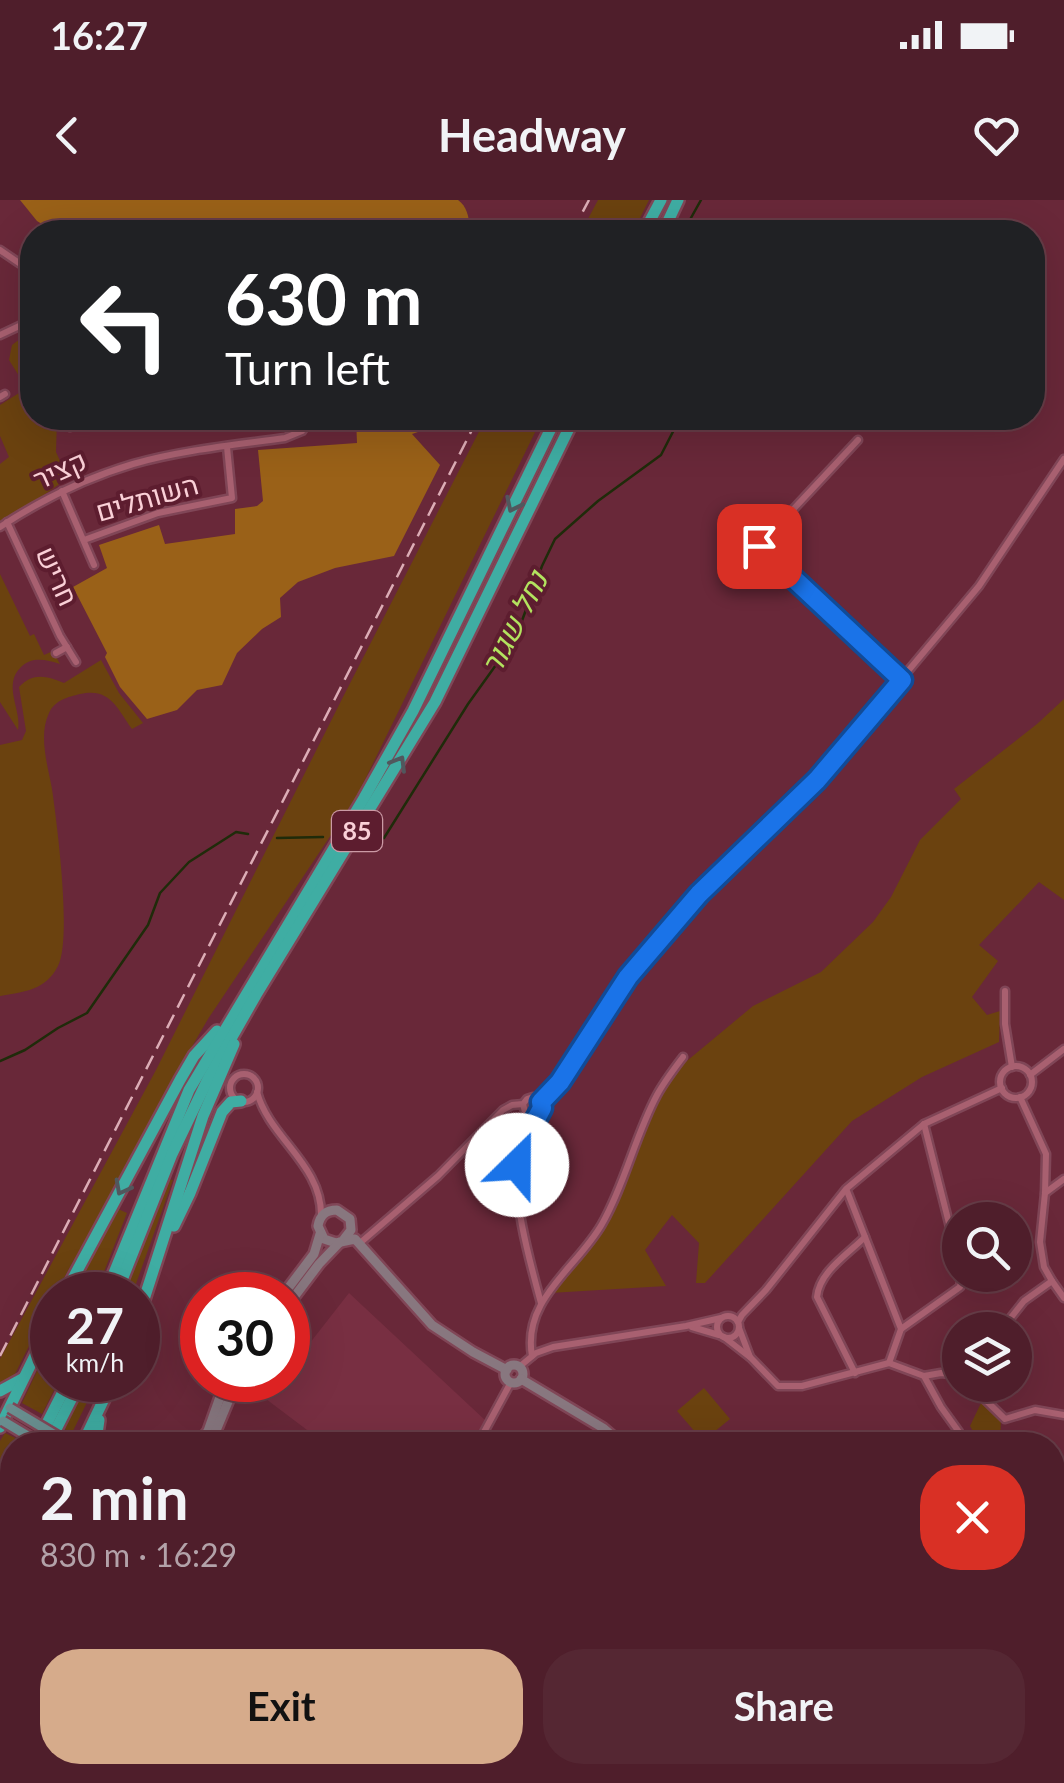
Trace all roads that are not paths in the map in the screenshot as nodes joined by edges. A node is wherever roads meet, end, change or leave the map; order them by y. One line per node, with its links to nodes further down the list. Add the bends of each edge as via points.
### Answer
1 (302, 430): 5 (street, קציר)
2 (550, 430): 17 (highway, 85, one-way to 17, via 412,711)
3 (568, 430): 16 (highway, 85, one-way to 3, via 435,702)
4 (858, 440): 14 (street, via 759,546)
5 (227, 447): 7 (street, קציר, via 132,464); 9 (street, השותלים, via 232,498 158,513)
6 (1064, 459): 14 (street, via 979,586)
7 (62, 491): 8 (street, קציר); 9 (street, השותלים)
8 (4, 524): 11 (street, חריש)
9 (84, 540): 10 (street, השותלים)
10 (94, 564)
11 (67, 647): 12 (street, חריש); 13 (street, חריש)
12 (56, 653)
13 (76, 662)
14 (902, 680): 26 (street, via 817,780 699,894 628,977)
15 (1005, 991): 20 (street)
16 (256, 994): 43 (highway, via 203,1116); 46 (highway, 85, via 184,1126)
17 (233, 1013): 44 (highway, one-way to 44, via 194,1056); 45 (highway, 85, via 189,1090)
18 (1064, 1049): 21 (street)
19 (683, 1057): 54 (street, via 656,1098 600,1228)
20 (1012, 1067): 21 (street); 22 (street, via 1001,1078)
21 (1030, 1074): 24 (street, via 1030,1088)
22 (1002, 1088): 24 (street); 30 (street)
23 (258, 1092): 25 (street); 25 (street, via 254,1077 237,1076 231,1092); 29 (street)
24 (1020, 1097): 34 (street, via 1046,1154)
25 (244, 1101): 29 (street); 43 (highway, via 222,1112)
26 (541, 1102): 27 (street, via 530,1098); 28 (street)
27 (523, 1104): 28 (street, via 527,1114); 42 (street, via 504,1110)
28 (538, 1114): 54 (street, via 518,1154 516,1179)
29 (269, 1118): 33 (street)
30 (924, 1124): 32 (street); 35 (street)
31 (1064, 1179): 34 (street)
32 (846, 1190): 40 (street); 51 (street)
33 (318, 1192): 36 (street); 37 (street)
34 (1045, 1193): 50 (street, via 1040,1242)
35 (944, 1202)
36 (337, 1210): 37 (main road); 38 (main road)
37 (320, 1218): 39 (main road)
38 (351, 1224): 41 (main road); 42 (main road)
39 (320, 1234): 41 (main road, via 328,1242); 48 (main road)
40 (865, 1237): 59 (street); 67 (street, via 823,1277 817,1297)
41 (342, 1240): 42 (main road); 49 (main road)
42 (363, 1242): 66 (main road, via 432,1326)
43 (160, 1252): 47 (highway)
44 (76, 1272)
45 (114, 1272)
46 (125, 1272)
47 (153, 1272)
48 (300, 1272)
49 (310, 1277)
50 (1052, 1280): 53 (street); 55 (street)
51 (766, 1290): 56 (street); 57 (street)
52 (953, 1292): 59 (street)
53 (1064, 1298)
54 (541, 1304): 61 (street)
55 (1015, 1312)
56 (724, 1317): 57 (street); 58 (street); 60 (street, via 716,1327)
57 (738, 1325): 60 (street, via 734,1336); 62 (street)
58 (686, 1326): 60 (street); 61 (street, via 552,1347)
59 (901, 1329): 63 (street)
60 (722, 1336): 62 (street)
61 (532, 1356): 64 (street)
62 (751, 1358): 67 (street, via 778,1386)
63 (889, 1364): 67 (street); 70 (street)
64 (519, 1367): 66 (main road); 71 (main road)
65 (30, 1368): 69 (highway)
66 (507, 1370): 71 (main road, via 506,1377)
67 (856, 1373)
68 (942, 1373): 70 (street)
69 (26, 1376): 72 (highway); 80 (highway)
70 (924, 1376): 92 (street)
71 (516, 1381): 90 (street); 91 (main road)
72 (0, 1391)
73 (60, 1402): 83 (highway)
74 (68, 1402): 85 (highway)
75 (103, 1402): 86 (highway)
76 (105, 1402): 87 (highway)
77 (218, 1402): 88 (main road)
78 (228, 1402): 89 (main road)
79 (988, 1402): 81 (street, via 1005,1419 1035,1410)
80 (10, 1408): 82 (highway, bridge); 84 (main road, bridge)
81 (1064, 1415)
82 (1, 1424)
83 (47, 1432)
84 (50, 1432)
85 (50, 1432)
86 (88, 1432)
87 (97, 1432)
88 (207, 1432)
89 (215, 1432)
90 (485, 1432)
91 (608, 1432)
92 (959, 1432)

